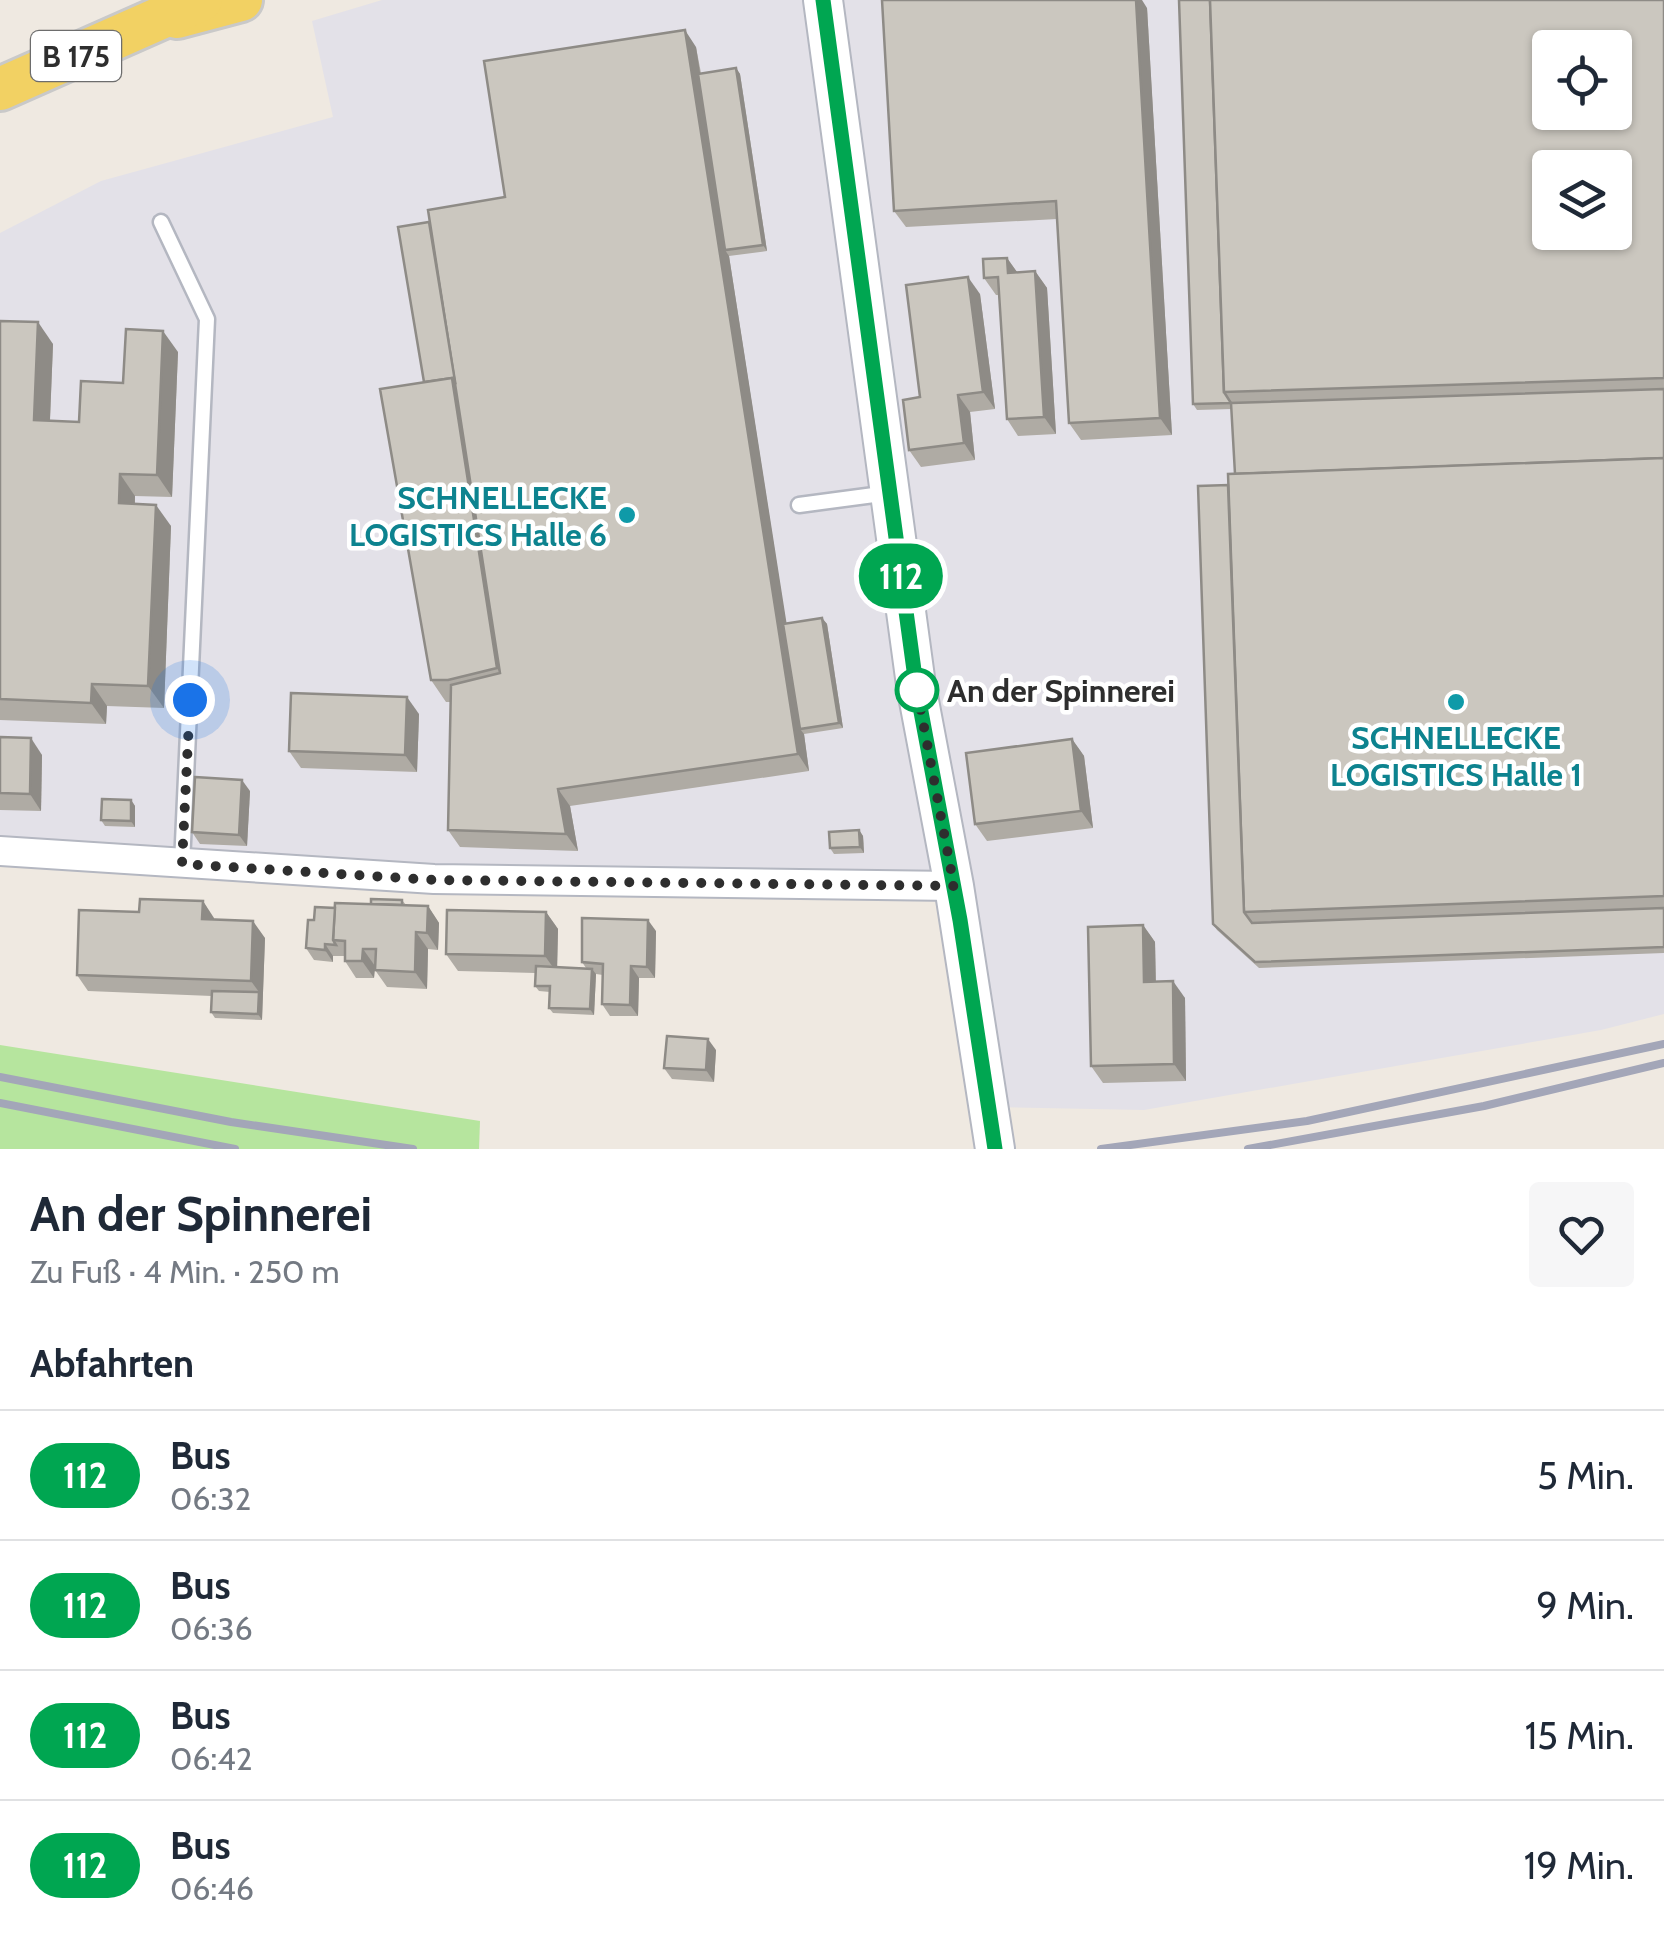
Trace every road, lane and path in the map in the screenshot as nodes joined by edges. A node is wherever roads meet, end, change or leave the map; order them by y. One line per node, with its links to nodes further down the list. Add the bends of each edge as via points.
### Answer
1 (201, 0): 4 (main road, B 175)
2 (241, 0): 4 (main road, B 175)
3 (821, 3): 7 (street)
4 (152, 24): 5 (main road, B 175)
5 (0, 90)
6 (161, 222): 10 (lane, via 206,319)
7 (889, 493): 8 (lane); 11 (street)
8 (799, 505)
9 (0, 852): 10 (street)
10 (182, 864): 11 (street, via 434,880)
11 (954, 886): 12 (street)
12 (995, 1149)

